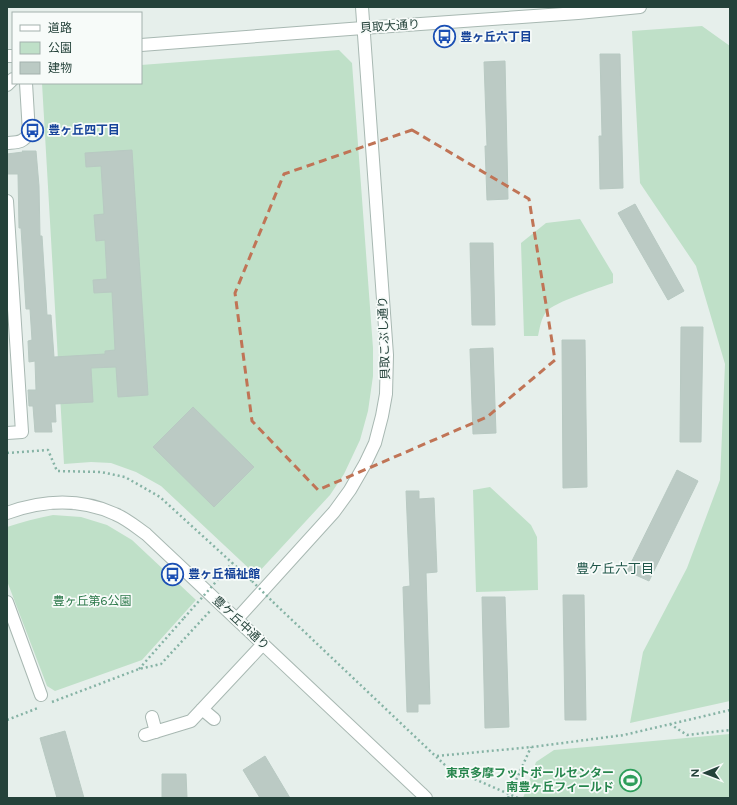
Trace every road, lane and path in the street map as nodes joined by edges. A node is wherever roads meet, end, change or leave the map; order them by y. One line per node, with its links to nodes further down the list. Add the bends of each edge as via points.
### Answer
1 (362, 7): 3 (street, 貝取こぶし通り)
2 (640, 7): 3 (street, 貝取大通り)
3 (363, 28): 4 (street, 貝取大通り); 14 (street, 貝取こぶし通り, via 387,355 386,394 382,416 376,443 350,490 334,512)
4 (142, 45)
5 (26, 84): 6 (street, via 28,133 20,142)
6 (7, 143)
7 (7, 201): 8 (street, via 22,432)
8 (7, 433)
9 (7, 453): 11 (path, via 48,450 57,471 100,472 125,477 160,497)
10 (7, 513): 14 (street, 豊ケ丘中通り, via 37,504 57,502 82,504 114,514 146,534)
11 (232, 563): 16 (path, bridge); 29 (path, bridge)
12 (7, 602): 17 (street)
13 (212, 609): 16 (path, via 161,664)
14 (237, 619): 15 (street, 豊ケ丘中通り)
15 (263, 644): 19 (street); 31 (street, 豊ケ丘中通り)
16 (139, 669): 18 (path)
17 (42, 700): 23 (path)
18 (51, 703)
19 (202, 709): 22 (street); 26 (street, via 191,721)
20 (730, 710): 24 (path)
21 (152, 717): 26 (street)
22 (214, 719)
23 (7, 720)
24 (670, 723): 25 (path, via 687,735); 28 (path, via 624,735)
25 (730, 730)
26 (156, 732): 27 (street)
27 (144, 735)
28 (532, 747): 29 (path); 30 (path)
29 (436, 756): 30 (path, via 447,767)
30 (509, 796): 32 (path)
31 (426, 798)
32 (518, 798)

